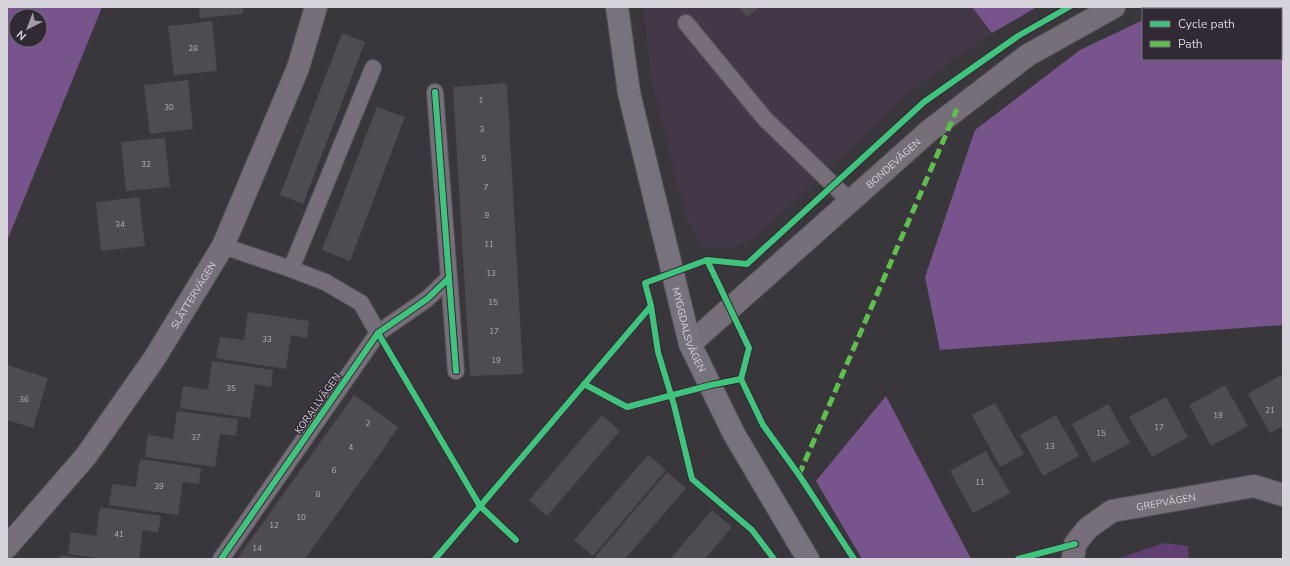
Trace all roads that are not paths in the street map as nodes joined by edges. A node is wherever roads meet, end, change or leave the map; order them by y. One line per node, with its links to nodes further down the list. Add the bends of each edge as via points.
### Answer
1 (316, 7): 8 (street, SLÅTTERVÄGEN, via 298,68)
2 (617, 7): 12 (street, MYGGDALSVÄGEN, via 629,93)
3 (1114, 7): 7 (street, BONDEVÄGEN, via 1028,55 929,131)
4 (686, 23): 7 (lane, via 765,118)
5 (373, 68): 9 (lane)
6 (435, 92): 10 (lane)
7 (850, 202): 12 (street, BONDEVÄGEN)
8 (222, 246): 9 (lane); 15 (street, SLÅTTERVÄGEN, via 154,359 90,449)
9 (291, 269): 11 (lane, via 325,282 360,303)
10 (449, 278): 11 (lane, KORALLVÄGEN, via 427,299); 13 (lane)
11 (378, 333): 16 (lane, KORALLVÄGEN)
12 (690, 344): 17 (street, MYGGDALSVÄGEN, via 734,434)
13 (456, 370)
14 (1283, 495): 18 (street, GREPVÄGEN, via 1254,486 1112,511 1088,528 1075,544)
15 (7, 547)
16 (221, 559)
17 (808, 559)
18 (1073, 559)

